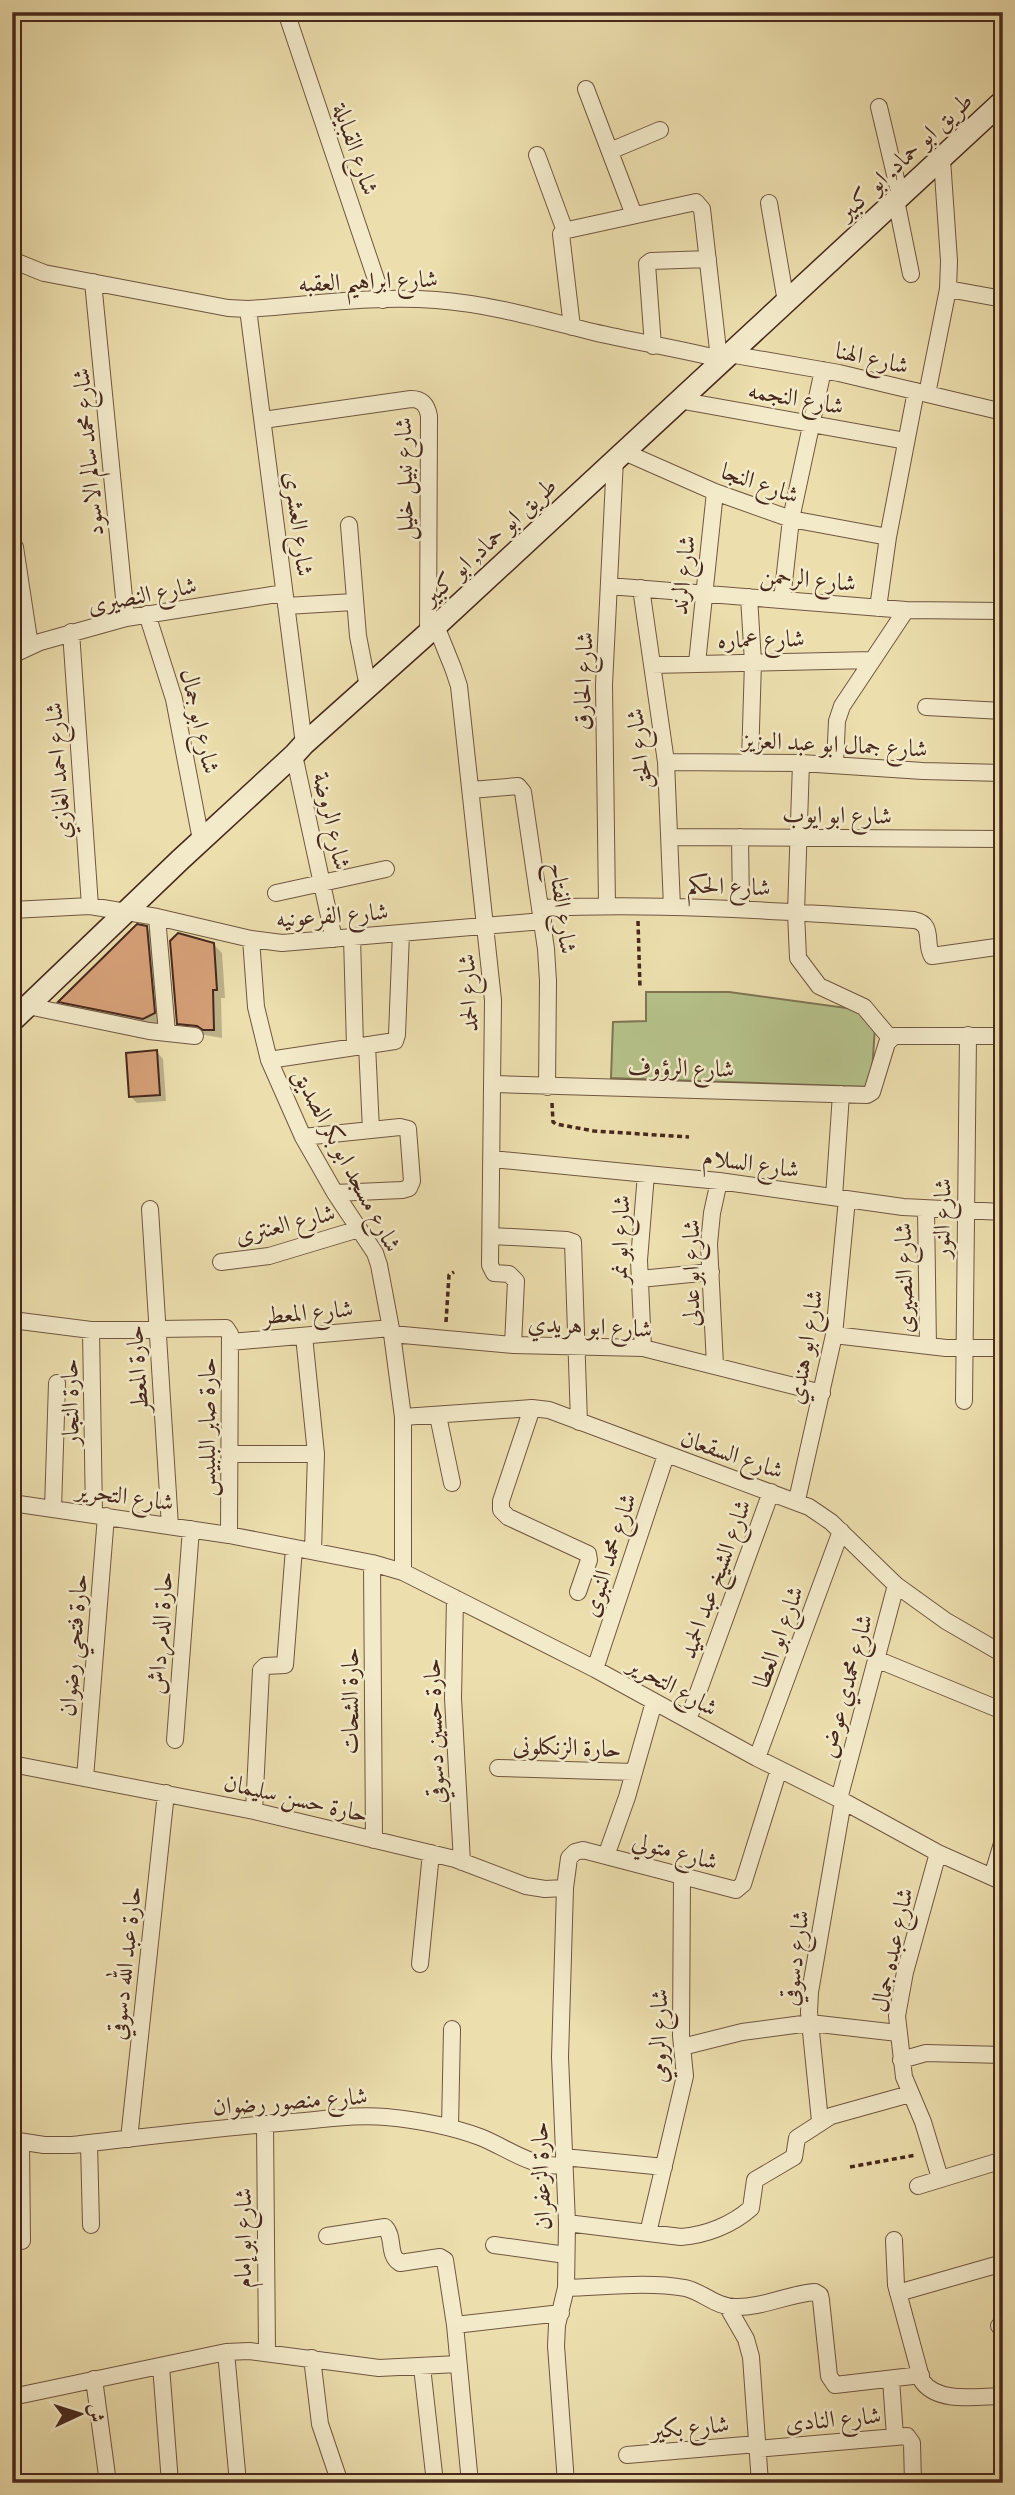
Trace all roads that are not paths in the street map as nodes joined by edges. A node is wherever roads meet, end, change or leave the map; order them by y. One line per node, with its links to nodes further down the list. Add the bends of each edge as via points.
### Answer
1 (286, 12): 19 (street, شارع القبايلة)
2 (586, 89): 6 (street)
3 (1003, 101): 8 (main road, طريق ابو حماد, ابو كبير)
4 (879, 107): 9 (street)
5 (660, 130): 6 (street)
6 (610, 151): 11 (street)
7 (537, 155): 12 (street)
8 (942, 159): 9 (main road, طريق ابو حماد, ابو كبير); 17 (street)
9 (898, 198): 15 (street); 20 (main road, طريق ابو حماد, ابو كبير)
10 (769, 203): 20 (street)
11 (634, 215): 12 (street); 13 (street, via 699,203)
12 (565, 230): 22 (street, via 561,234)
13 (708, 259): 23 (street, via 646,264); 24 (street)
14 (12, 260): 16 (street, شارع ابراهيم العقبه)
15 (911, 274)
16 (93, 282): 21 (street, شارع ابراهيم العقبه); 49 (street, شارع محمد سالم الاسود)
17 (948, 289): 18 (street); 26 (street)
18 (1003, 299)
19 (383, 300): 21 (street, شارع ابراهيم العقبه); 22 (street, شارع ابراهيم العقبه, via 468,303)
20 (786, 302): 24 (main road, طريق ابو حماد, ابو كبير)
21 (248, 309): 29 (street, شارع العشرى)
22 (572, 327): 23 (street, شارع ابراهيم العقبه)
23 (653, 346): 24 (street, شارع ابراهيم العقبه)
24 (724, 358): 25 (street, شارع الهنا); 27 (main road, طريق ابو حماد, ابو كبير)
25 (822, 370): 26 (street, شارع الهنا); 30 (street)
26 (921, 393): 28 (street, شارع الهنا); 31 (street)
27 (678, 400): 30 (street, شارع النجمه); 32 (main road, طريق ابو حماد, ابو كبير)
28 (1003, 412)
29 (263, 420): 42 (street, شارع العشرى); 50 (street, شارع نبيل خليل, via 411,399 424,403 429,416)
30 (810, 424): 31 (street, شارع النجمه); 34 (street)
31 (906, 441): 36 (street)
32 (618, 455): 33 (street, شارع النجا); 38 (street, شارع الحارق); 50 (main road, طريق ابو حماد, ابو كبير)
33 (715, 492): 34 (street, شارع النجا); 40 (street, شارع الرند)
34 (791, 519): 36 (street, شارع النجا); 43 (street)
35 (349, 525): 44 (street)
36 (888, 537): 45 (street)
37 (12, 544): 52 (street)
38 (609, 586): 39 (street, شارع الرحمن); 76 (street, شارع الحارق, via 604,729)
39 (641, 588): 40 (street, شارع الرحمن); 57 (street, شارع الحق)
40 (704, 593): 41 (street, شارع الرحمن); 56 (street, شارع الرند)
41 (749, 597): 43 (street, شارع الرحمن); 55 (street)
42 (285, 600): 44 (street, شارع النصيرى); 48 (street, شارع النصيرى); 61 (street, شارع العشرى)
43 (782, 600): 45 (street, شارع الرحمن)
44 (354, 602): 58 (street)
45 (878, 608): 46 (street, شارع الرحمن)
46 (906, 610): 47 (street, شارع الرحمن); 54 (street)
47 (1003, 611)
48 (147, 614): 49 (street, شارع النصيرى); 72 (street, شارع ابو جمال, via 174,699)
49 (126, 618): 51 (street, شارع النصيرى)
50 (432, 630): 58 (main road, طريق ابو حماد, ابو كبير); 67 (street, شارع الحمد, via 459,686)
51 (71, 632): 52 (street, شارع النصيرى); 77 (street, شارع احمد الغازي)
52 (30, 646): 53 (street, شارع النصيرى)
53 (12, 655)
54 (872, 660): 55 (street, شارع عماره); 65 (street, via 842,706)
55 (753, 662): 56 (street, شارع عماره); 62 (street)
56 (697, 663): 57 (street, شارع عماره)
57 (652, 665): 63 (street, شارع الحق)
58 (369, 687): 61 (main road, طريق ابو حماد, ابو كبير)
59 (926, 707): 60 (street)
60 (1003, 711)
61 (299, 749): 72 (main road, طريق ابو حماد, ابو كبير); 74 (street, شارع الروضة)
62 (750, 761): 63 (street, شارع جمال ابو عبد العزيز); 64 (street, شارع جمال ابو عبد العزيز)
63 (666, 762): 68 (street, شارع الحق)
64 (801, 763): 65 (street, شارع جمال ابو عبد العزيز); 70 (street)
65 (835, 764): 66 (street, شارع جمال ابو عبد العزيز)
66 (1003, 773)
67 (471, 790): 83 (street, شارع الفتاح, via 522,789); 85 (street, شارع الحمد)
68 (670, 837): 69 (street, شارع ابو ايوب); 78 (street, شارع الحق)
69 (740, 837): 70 (street, شارع ابو ايوب); 79 (street)
70 (799, 838): 71 (street, شارع ابو ايوب); 82 (street)
71 (1003, 839)
72 (201, 840): 81 (main road, طريق ابو حماد, ابو كبير)
73 (386, 869): 74 (street)
74 (323, 883): 75 (street); 89 (street, شارع الروضة)
75 (276, 893)
76 (607, 905): 78 (street, شارع الحكم); 83 (street, شارع الحكم)
77 (90, 906): 80 (street, شارع الفرعونيه); 81 (street, شارع الفرعونيه)
78 (672, 906): 79 (street, شارع الحكم)
79 (741, 908): 82 (street, شارع الحكم)
80 (12, 910)
81 (126, 911): 84 (street, شارع الفرعونيه); 91 (main road, طريق ابو حماد, ابو كبير)
82 (796, 912): 90 (street, شارع الحكم, via 919,920 927,927 930,955 934,956); 96 (street, via 797,958 806,971 819,986 864,1007)
83 (542, 915): 85 (street, شارع الفرعونيه); 100 (street, شارع الفتاح)
84 (157, 917): 88 (street, شارع الفرعونيه); 92 (street)
85 (486, 926): 86 (street, شارع الفرعونيه); 99 (street, شارع الحمد)
86 (401, 933): 87 (street, شارع الفرعونيه); 97 (street, via 397,1039)
87 (352, 937): 89 (street, شارع الفرعونيه); 97 (street)
88 (251, 939): 89 (street, شارع الفرعونيه, via 295,943); 98 (street, شارع مسجد ابو بكر الصديق, via 256,1007)
89 (334, 939)
90 (1003, 946)
91 (19, 1012): 92 (street)
92 (167, 1033): 94 (street)
93 (968, 1035): 95 (street); 96 (street); 111 (street, شارع النور)
94 (195, 1036)
95 (1003, 1036)
96 (890, 1038): 101 (street, شارع الرؤوف, via 872,1092)
97 (361, 1046): 98 (street); 102 (street)
98 (269, 1060): 103 (street, شارع مسجد ابو بكر الصديق)
99 (494, 1084): 100 (street, شارع الرؤوف); 104 (street, شارع الحمد)
100 (549, 1087): 101 (street, شارع الرؤوف)
101 (841, 1094): 108 (street, شارع ابو هندي)
102 (371, 1130): 103 (street); 107 (street, via 408,1129 409,1188)
103 (303, 1137): 107 (street, شارع مسجد ابو بكر الصديق)
104 (492, 1159): 105 (street, شارع السلام); 114 (street, شارع الحمد)
105 (646, 1174): 106 (street, شارع السلام); 117 (street, شارع ابو نمر)
106 (719, 1181): 108 (street, شارع السلام); 116 (street, شارع ابو عدلى, via 710,1228)
107 (335, 1193): 113 (street, شارع مسجد ابو بكر الصديق)
108 (841, 1198): 110 (street, شارع السلام); 122 (street, شارع ابو هندي)
109 (150, 1209): 120 (street, حارة المعطر)
110 (926, 1209): 111 (street, شارع السلام); 127 (street, شارع النصيرى)
111 (964, 1210): 112 (street, شارع السلام); 130 (street, شارع النور)
112 (1003, 1212)
113 (359, 1229): 115 (street, شارع العنترى, via 270,1256); 121 (street, شارع مسجد ابو بكر الصديق, via 379,1265)
114 (492, 1236): 125 (street, شارع الحمد, via 492,1271 512,1275 516,1281); 126 (street, via 573,1242)
115 (221, 1262)
116 (711, 1272): 117 (street); 131 (street, شارع ابو عدلى)
117 (640, 1279): 128 (street, شارع ابو نمر)
118 (12, 1320): 119 (street)
119 (91, 1330): 120 (street); 147 (street, حارة النجار)
120 (157, 1331): 124 (street, حارة صابر البلبيس, via 219,1327 229,1331); 148 (street, حارة المعطر)
121 (392, 1331): 123 (street, شارع المعطر); 125 (street, شارع ابو هريدي); 137 (street, شارع مسجد ابو بكر الصديق)
122 (834, 1335): 127 (street); 133 (street, شارع ابو هندي)
123 (304, 1336): 124 (street, شارع المعطر); 140 (street)
124 (230, 1342): 139 (street, حارة صابر البلبيس)
125 (513, 1345): 126 (street, شارع ابو هريدي)
126 (577, 1346): 128 (street, شارع ابو هريدي); 138 (street)
127 (928, 1346): 130 (street)
128 (643, 1348): 131 (street, شارع ابو هريدي)
129 (1003, 1348): 130 (street)
130 (964, 1349): 134 (street, شارع النور)
131 (715, 1365): 133 (street, شارع ابو هريدي)
132 (57, 1383): 146 (street)
133 (822, 1393): 144 (street, شارع ابو هندي)
134 (964, 1401)
135 (532, 1408): 136 (street, شارع السقعان); 138 (street, شارع السقعان); 157 (street, via 501,1510 588,1555)
136 (438, 1416): 137 (street, شارع السقعان); 142 (street)
137 (403, 1417): 155 (street, شارع مسجد ابو بكر الصديق)
138 (579, 1422): 141 (street, شارع السقعان)
139 (229, 1454): 140 (street); 151 (street, حارة صابر البلبيس)
140 (316, 1454): 153 (street)
141 (666, 1455): 143 (street, شارع السقعان); 161 (street, شارع محمد النبوى)
142 (452, 1483)
143 (771, 1492): 144 (street, شارع السقعان); 164 (street, شارع الشيخ عبد الحميد)
144 (797, 1500): 150 (street, شارع السقعان)
145 (12, 1503): 146 (street, شارع التحرير)
146 (53, 1509): 147 (street, شارع التحرير)
147 (100, 1516): 148 (street, شارع التحرير); 171 (street, حارة فتحي رضوان)
148 (170, 1526): 149 (street, شارع التحرير)
149 (191, 1529): 151 (street, شارع التحرير); 165 (street, حارة الدمرداش)
150 (841, 1531): 156 (street, شارع السقعان); 166 (street, شارع ابو العطا)
151 (229, 1535): 152 (street, شارع التحرير)
152 (294, 1548): 153 (street, شارع التحرير); 174 (street, via 285,1665 265,1665 261,1670)
153 (313, 1552): 154 (street, شارع التحرير)
154 (372, 1563): 155 (street, شارع التحرير); 175 (street, حارة الشحات)
155 (403, 1572): 158 (street, شارع التحرير)
156 (896, 1585): 159 (street, شارع السقعان); 160 (street, شارع محمدي عوض)
157 (578, 1592)
158 (455, 1598): 161 (street, شارع التحرير); 180 (street, حارة حسين دسوقي, via 453,1698)
159 (1003, 1654)
160 (876, 1659): 163 (street); 173 (street, شارع محمدي عوض)
161 (595, 1668): 162 (street, شارع التحرير)
162 (654, 1702): 164 (street, شارع التحرير); 170 (street)
163 (1003, 1711)
164 (688, 1720): 166 (street, شارع التحرير)
165 (175, 1740)
166 (757, 1758): 169 (street, شارع التحرير)
167 (12, 1765): 171 (street, حارة حسن سليمان)
168 (498, 1768): 170 (street, حارة الزنكلونى)
169 (779, 1769): 173 (street, شارع التحرير); 182 (street, شارع متولي, via 740,1888 732,1890)
170 (634, 1772): 179 (street)
171 (85, 1778): 172 (street, حارة حسن سليمان)
172 (166, 1793): 174 (street, حارة حسن سليمان); 196 (street, حارة عبد الله دسوقي)
173 (841, 1800): 178 (street, شارع التحرير); 186 (street, شارع دسوقي, via 810,1992)
174 (254, 1811): 175 (street, حارة حسن سليمان)
175 (374, 1840): 177 (street, حارة حسن سليمان)
176 (1003, 1840): 183 (street)
177 (431, 1853): 180 (street, حارة حسن سليمان); 185 (street)
178 (939, 1853): 183 (street, شارع التحرير); 188 (street, شارع عبده جمال, via 905,1972)
179 (606, 1856): 181 (street, شارع متولي, via 575,1852); 182 (street, شارع متولي)
180 (463, 1862): 184 (street, حارة حسن سليمان, via 526,1886)
181 (568, 1866): 184 (street, حارة الزعفران)
182 (681, 1876): 189 (street, شارع الرومي)
183 (998, 1880)
184 (565, 1888): 200 (street, حارة الزعفران, via 560,2035)
185 (420, 1964)
186 (810, 2023): 188 (street); 189 (street, via 742,2032); 193 (street, شارع دسوقي)
187 (452, 2029): 195 (street)
188 (898, 2033): 191 (street, شارع عبده جمال)
189 (682, 2047): 201 (street, شارع الرومي, via 683,2090)
190 (1003, 2055): 191 (street, via 926,2053)
191 (901, 2060): 192 (street, شارع عبده جمال)
192 (910, 2094): 193 (street); 202 (street, شارع عبده جمال)
193 (820, 2122): 206 (street, via 797,2137 794,2157 755,2180 754,2203 748,2211 697,2236)
194 (265, 2124): 195 (street, شارع منصور رضوان, via 364,2116); 196 (street, شارع منصور رضوان); 219 (street, شارع ابو إمام)
195 (450, 2128): 200 (street, شارع منصور رضوان, via 533,2163 554,2167)
196 (129, 2139): 198 (street, شارع منصور رضوان)
197 (16, 2141): 198 (street, شارع منصور رضوان, via 58,2146); 209 (street)
198 (89, 2143): 205 (street)
199 (1003, 2160): 202 (street)
200 (564, 2161): 201 (street, شارع منصور رضوان); 204 (street, حارة الزعفران)
201 (664, 2167): 206 (street, شارع الرومي)
202 (940, 2178): 203 (street)
203 (918, 2186)
204 (567, 2223): 206 (street); 211 (street, حارة الزعفران)
205 (91, 2225)
206 (648, 2233)
207 (327, 2236): 217 (street, via 385,2227 396,2261 443,2258)
208 (894, 2240): 214 (street)
209 (22, 2241)
210 (494, 2245): 211 (street)
211 (566, 2255): 213 (street, حارة الزعفران)
212 (1003, 2263): 214 (street)
213 (565, 2288): 215 (street, via 665,2285 689,2289); 216 (street, حارة الزعفران)
214 (898, 2293): 224 (street)
215 (727, 2306): 226 (street, via 746,2307 815,2292 821,2300 831,2382); 230 (street, via 751,2357)
216 (561, 2313): 217 (street); 238 (street, حارة الزعفران, via 556,2346)
217 (455, 2325): 221 (street)
218 (226, 2352): 219 (street); 222 (street); 234 (street)
219 (267, 2353): 220 (street)
220 (312, 2358): 223 (street, via 379,2368); 235 (street, via 320,2424)
221 (458, 2364): 223 (street); 237 (street)
222 (161, 2366): 225 (street); 233 (street)
223 (422, 2367): 236 (street)
224 (921, 2375): 226 (street); 227 (street, via 935,2393)
225 (94, 2379): 228 (street); 232 (street)
226 (891, 2379): 229 (street)
227 (1003, 2396)
228 (12, 2397)
229 (895, 2437): 230 (street, شارع النادى); 240 (street, شارع النادى, via 910,2439)
230 (757, 2446): 231 (street, شارع بكير); 239 (street)
231 (627, 2455)
232 (108, 2483)
233 (170, 2483)
234 (238, 2483)
235 (340, 2483)
236 (435, 2483)
237 (470, 2483)
238 (566, 2483)
239 (760, 2483)
240 (913, 2483)

